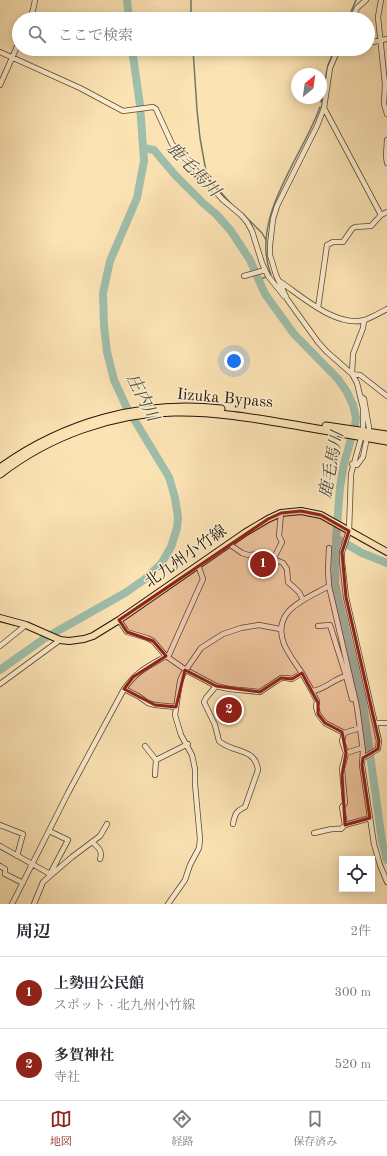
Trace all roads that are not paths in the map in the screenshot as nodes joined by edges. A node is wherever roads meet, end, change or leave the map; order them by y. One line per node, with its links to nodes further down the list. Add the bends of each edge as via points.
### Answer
1 (36, 0): 4 (street)
2 (366, 0): 5 (street)
3 (381, 0): 7 (street, via 378,17)
4 (32, 12)
5 (355, 12)
6 (387, 39): 7 (street)
7 (380, 40): 8 (street); 14 (street, via 385,84 384,104)
8 (375, 41)
9 (0, 52): 11 (street)
10 (335, 56): 13 (street, via 330,68)
11 (12, 57): 12 (street); 19 (street, via 123,111 153,107 156,109 172,144 246,222 252,231)
12 (0, 85)
13 (324, 108): 18 (street); 21 (street, via 281,196 273,219 270,255)
14 (387, 114)
15 (387, 140): 16 (street)
16 (387, 163)
17 (387, 212): 18 (street)
18 (382, 215): 23 (street, via 371,226 352,229 343,242 332,242 327,245)
19 (264, 270): 20 (street); 22 (street)
20 (244, 276)
21 (278, 280): 22 (street); 23 (street)
22 (287, 299): 26 (street, via 326,351)
23 (318, 308): 25 (street, via 342,319)
24 (387, 309): 25 (street)
25 (364, 320): 26 (street, via 354,354)
26 (352, 374): 27 (street, via 360,374); 29 (street, via 363,408)
27 (387, 396)
28 (119, 417): 29 (highway, via 147,412 212,413); 33 (highway, via 69,428 40,442); 34 (highway, via 62,437)
29 (363, 434): 30 (highway); 31 (highway); 32 (street); 32 (street, via 363,458 357,466)
30 (387, 435)
31 (387, 441)
32 (352, 464): 36 (street)
33 (0, 468)
34 (0, 474)
35 (281, 513): 36 (main road, 北九州小竹線, via 312,513); 37 (main road, 北九州小竹線); 40 (street, via 279,536 282,542)
36 (348, 530): 39 (main road, 北九州小竹線); 60 (street, via 342,552 346,596)
37 (229, 544): 40 (street, via 248,555 261,554); 41 (main road, 北九州小竹線)
38 (329, 548): 42 (street)
39 (387, 552)
40 (274, 558): 43 (street, via 283,563 287,570 288,582 299,592)
41 (198, 565): 45 (main road, 北九州小竹線); 51 (street, via 203,579)
42 (329, 586): 43 (street); 62 (street)
43 (303, 600): 48 (street, via 291,608)
44 (0, 618): 46 (main road, 北九州小竹線)
45 (119, 620): 49 (main road, 北九州小竹線, via 84,639); 51 (street, via 127,632 142,635 153,641)
46 (28, 626): 49 (main road, 北九州小竹線); 50 (street)
47 (318, 626): 54 (street, via 330,625)
48 (280, 629): 52 (street, via 259,625 223,634 201,648); 53 (street, via 284,646)
49 (60, 640): 55 (street)
50 (0, 646)
51 (167, 656): 52 (street); 57 (street, via 144,668)
52 (186, 670): 56 (street); 59 (street, via 180,681)
53 (302, 673): 56 (street, via 292,679 281,678 260,692); 58 (street)
54 (346, 676): 58 (street); 62 (street)
55 (0, 684)
56 (216, 686): 73 (street, via 204,702 215,725 219,741 230,748 250,754 258,770 245,807 237,810)
57 (124, 689): 59 (street, via 148,703); 76 (street)
58 (312, 691): 63 (street, via 320,718)
59 (176, 707): 64 (street, via 177,725)
60 (375, 722): 61 (street); 68 (street, via 378,749)
61 (387, 722)
62 (360, 728): 63 (street); 66 (street)
63 (344, 733): 67 (street, via 342,741)
64 (188, 744): 69 (street); 89 (street, via 195,769 199,848 185,880)
65 (145, 746): 69 (street)
66 (362, 748): 67 (street); 68 (street)
67 (346, 753): 74 (street, via 342,775)
68 (363, 758): 71 (street)
69 (156, 760): 70 (street)
70 (154, 775)
71 (370, 818): 74 (street); 85 (street, via 377,856)
72 (107, 824): 78 (street, via 100,836)
73 (233, 824)
74 (345, 825): 77 (street, via 341,830 329,828)
75 (0, 826): 80 (street, via 23,834)
76 (49, 831): 82 (street); 84 (street, via 68,840)
77 (314, 833)
78 (92, 842): 81 (street, via 101,852); 84 (street)
79 (0, 846): 80 (street)
80 (17, 856): 82 (street)
81 (100, 859)
82 (33, 864): 84 (street); 86 (street)
83 (0, 866): 86 (street, via 5,869 5,874)
84 (51, 874): 88 (street, via 43,882)
85 (387, 882)
86 (23, 883): 87 (street)
87 (12, 904)
88 (34, 904)
89 (168, 904)

